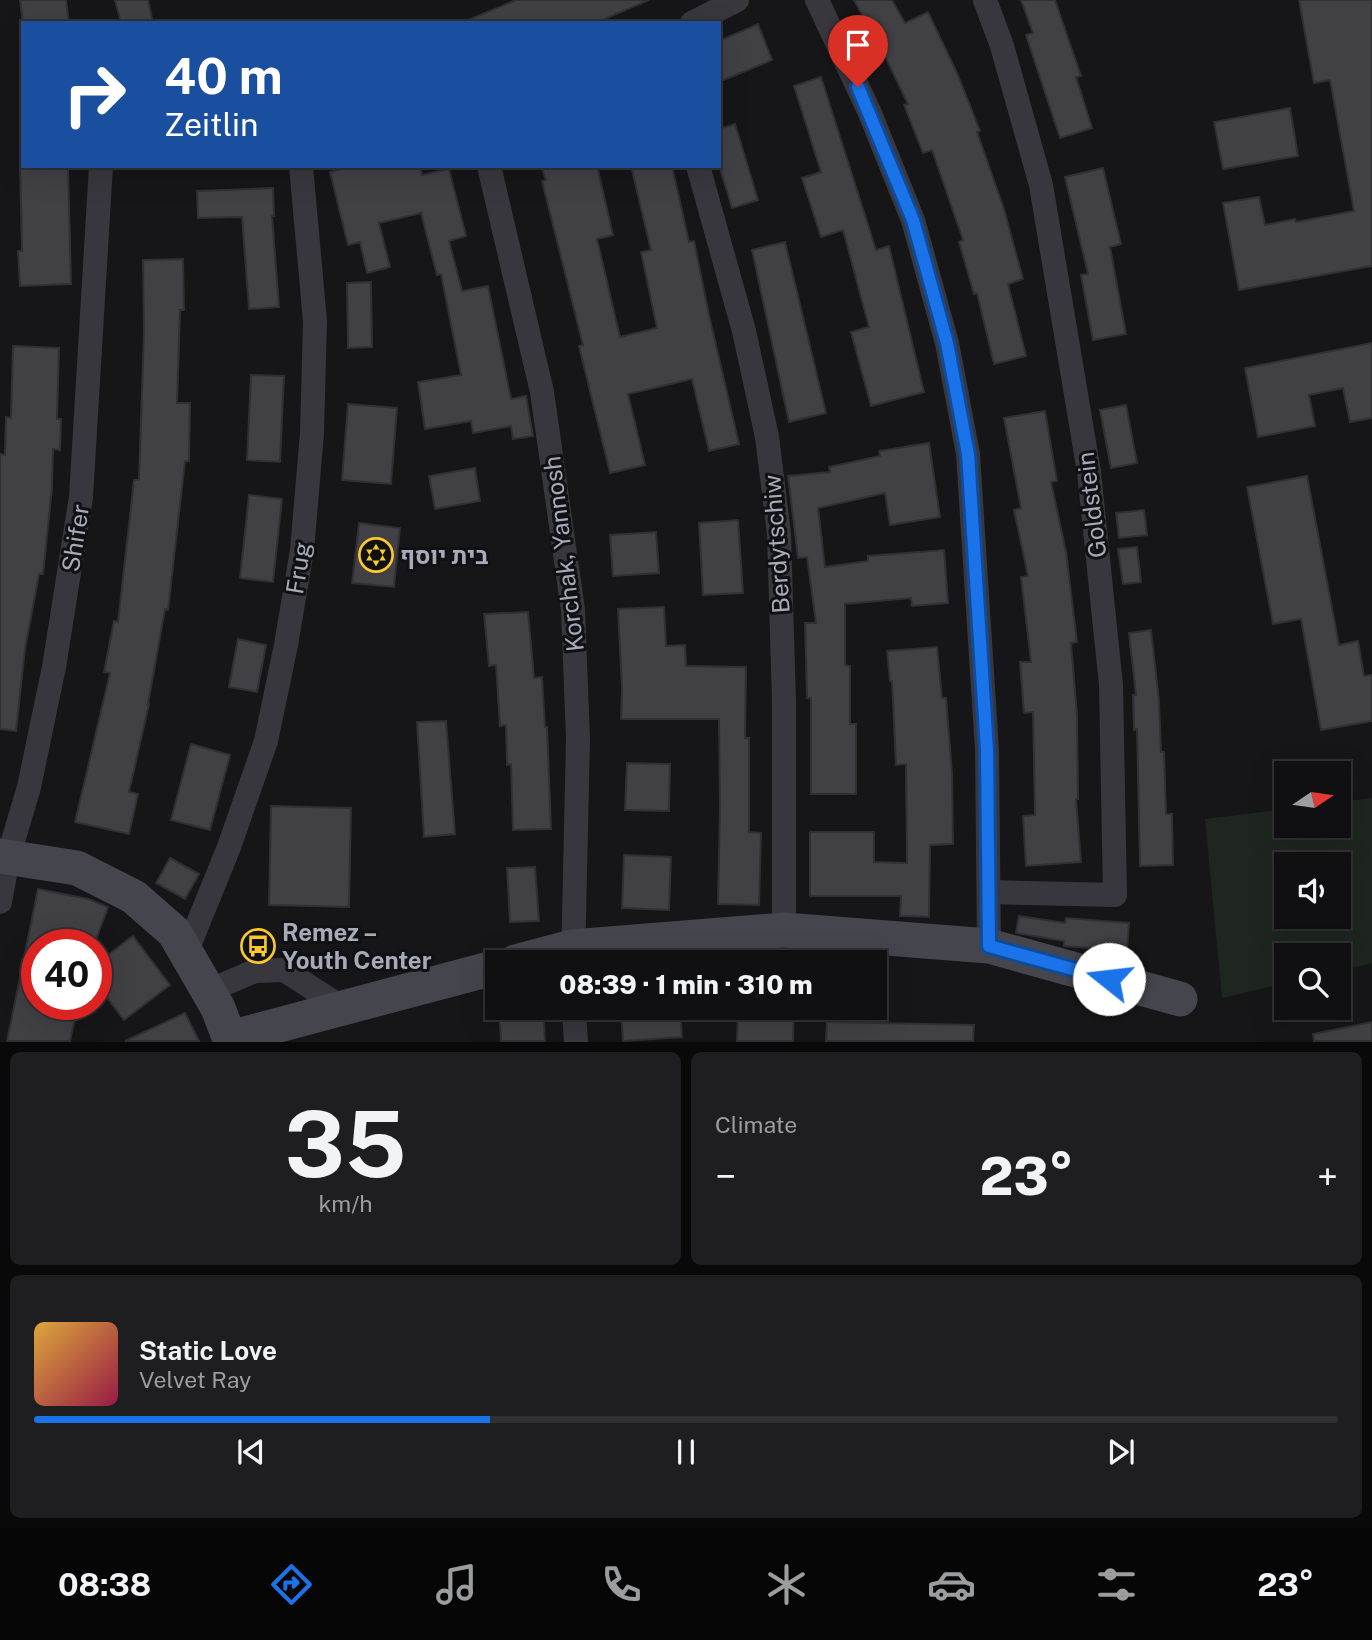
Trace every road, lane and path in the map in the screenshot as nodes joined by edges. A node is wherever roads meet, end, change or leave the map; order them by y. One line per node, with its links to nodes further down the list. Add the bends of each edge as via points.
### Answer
1 (737, 0): 4 (street)
2 (817, 0): 10 (street, via 913,220 947,343 968,454 987,750)
3 (985, 0): 10 (street, Goldstein, via 1041,185 1089,472 1111,685 1115,813 1115,895)
4 (696, 21)
5 (101, 168): 9 (street, Shifer, via 81,497 29,787)
6 (301, 168): 16 (street, Frug, via 315,321 302,550 266,741)
7 (489, 168): 14 (street, Korchak, Yannosh, via 542,392 573,610 578,739)
8 (699, 168): 12 (street, Berdytschiw, via 744,331 767,437 779,534)
9 (4, 857): 11 (street, Shifer); 16 (street, via 77,868 134,897 174,932)
10 (989, 892): 13 (street)
11 (0, 902)
12 (784, 930): 13 (street); 15 (street)
13 (989, 946): 19 (street)
14 (572, 950)
15 (614, 950)
16 (186, 953): 18 (street)
17 (485, 970): 20 (street)
18 (208, 991): 20 (street, via 255,971 284,970); 22 (street)
19 (1180, 999)
20 (343, 1009): 22 (street)
21 (575, 1020): 23 (street)
22 (231, 1040)
23 (576, 1041)

